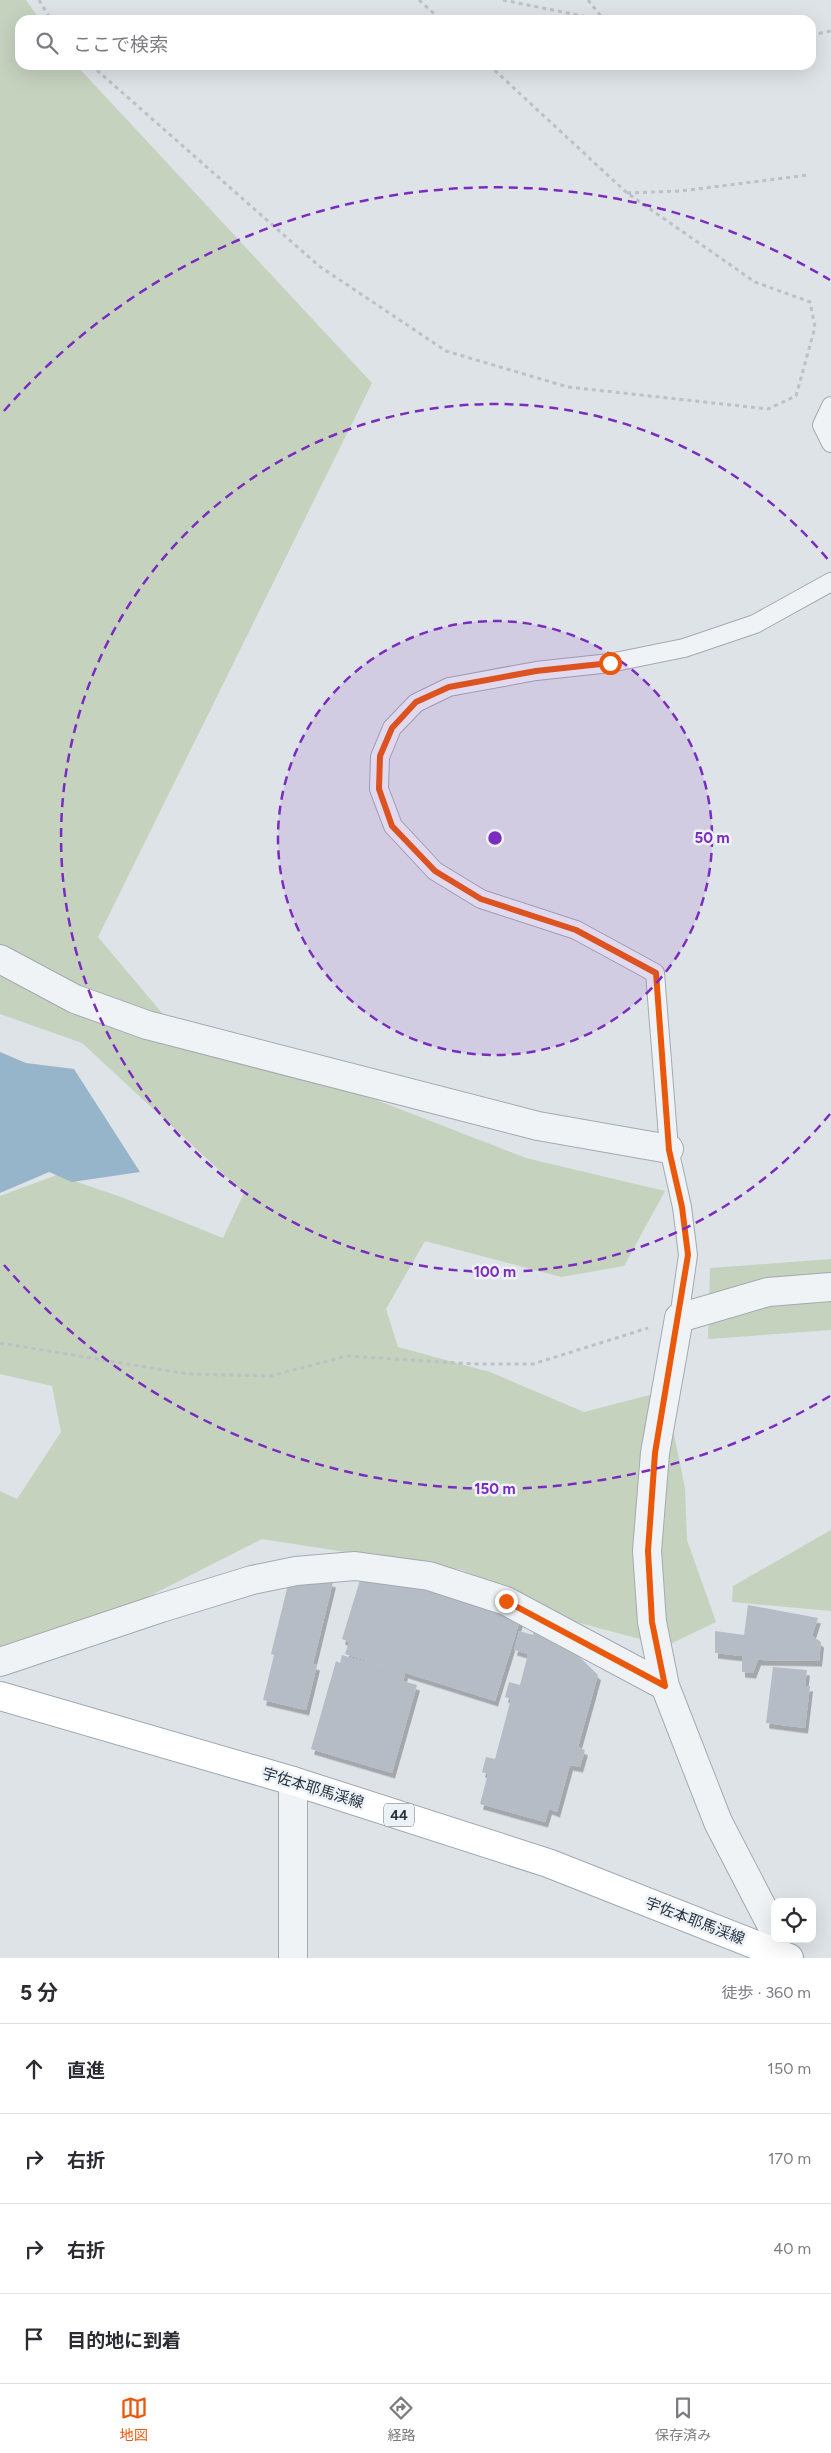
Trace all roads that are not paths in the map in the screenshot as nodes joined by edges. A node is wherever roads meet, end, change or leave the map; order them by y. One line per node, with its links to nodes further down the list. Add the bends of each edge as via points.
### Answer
1 (831, 406): 2 (lane, via 822,425)
2 (831, 443)
3 (831, 582): 5 (lane, via 755,624 684,648 610,663 536,671 449,687 416,702 392,728 380,756 379,789 392,826 435,871 481,899 576,930 656,973)
4 (0, 959): 5 (street, via 75,999 147,1025 538,1126)
5 (669, 1150): 7 (lane, via 682,1207 688,1255)
6 (831, 1287): 7 (street, via 768,1292)
7 (679, 1318): 9 (street, via 655,1453 648,1551 652,1622)
8 (0, 1662): 9 (street, via 252,1580 296,1571 355,1566 429,1576 506,1601)
9 (665, 1686): 12 (street, via 718,1822)
10 (0, 1696): 11 (main road, 宇佐本耶馬渓線 / 44)
11 (293, 1781): 13 (main road, 宇佐本耶馬渓線 / 44, via 548,1863); 14 (street)
12 (771, 1924)
13 (785, 1952)
14 (292, 1958)

